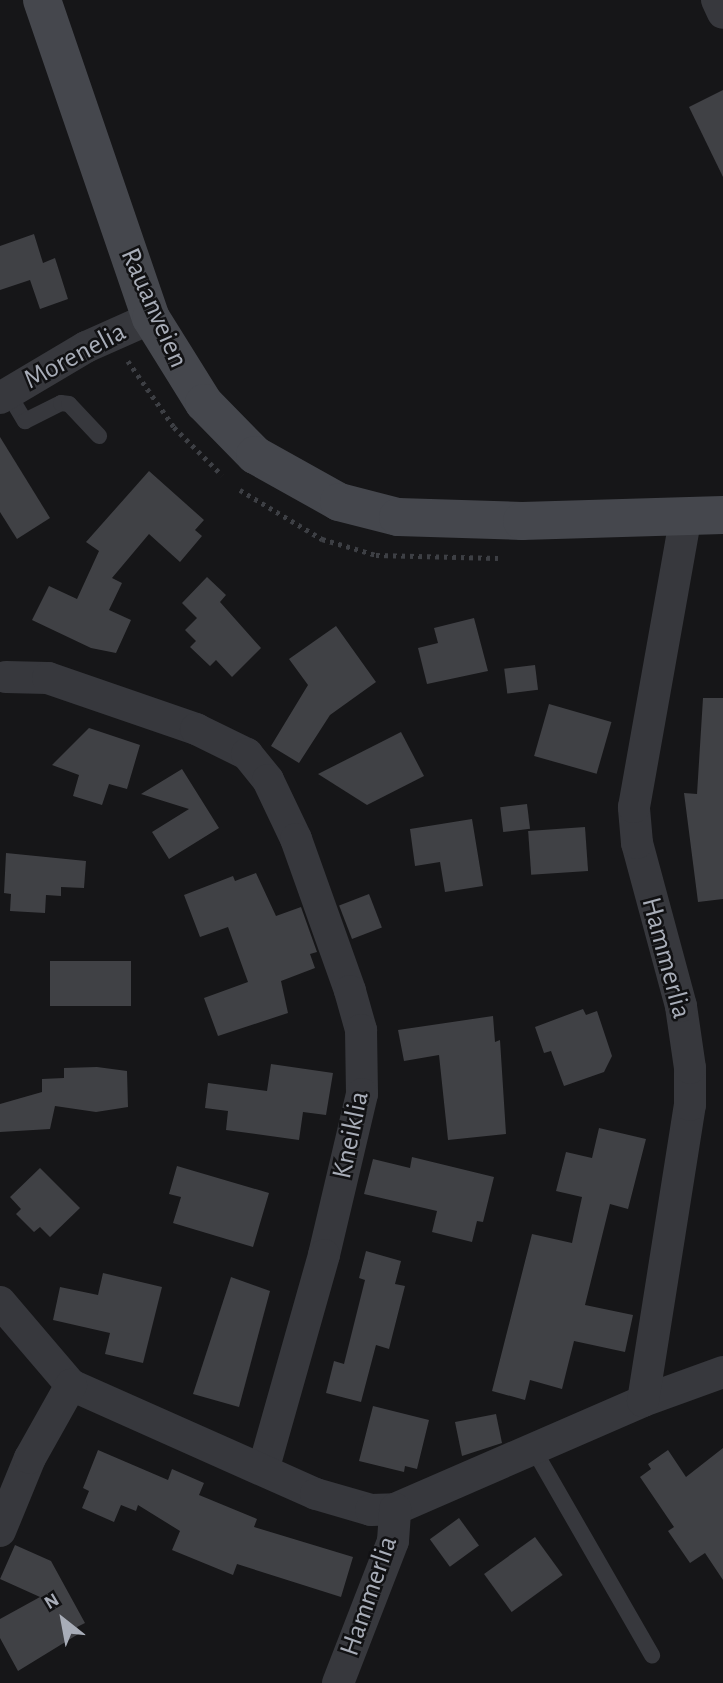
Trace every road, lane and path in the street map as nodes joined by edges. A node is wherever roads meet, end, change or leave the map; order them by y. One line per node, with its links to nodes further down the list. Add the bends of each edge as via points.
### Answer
1 (42, 0): 4 (main road, Rauanveien)
2 (717, 0): 3 (street)
3 (723, 13)
4 (152, 317): 5 (street, Morenelia, via 96,341); 7 (main road, Rauanveien, via 184,377 230,432 279,471 339,502 398,517 469,520)
5 (4, 395): 6 (lane, via 25,421 61,402 69,404)
6 (99, 436)
7 (705, 516): 12 (street, Hammerlia, via 634,807 637,844 681,1006 690,1068 690,1105)
8 (2, 676): 14 (street, Kneiklia, via 48,678 196,729 247,754 268,780 292,828 350,991 361,1030 362,1094 324,1255)
9 (0, 1302): 11 (street)
10 (723, 1372): 12 (street, Hammerlia)
11 (71, 1385): 14 (street, via 148,1423); 16 (street, via 30,1458)
12 (643, 1401): 13 (street, Hammerlia)
13 (534, 1450): 15 (street, Hammerlia); 17 (lane)
14 (264, 1467): 15 (street, Hammerlia, via 316,1494 371,1510)
15 (395, 1509): 18 (street, Hammerlia, via 389,1554)
16 (0, 1531)
17 (652, 1655)
18 (338, 1683)

